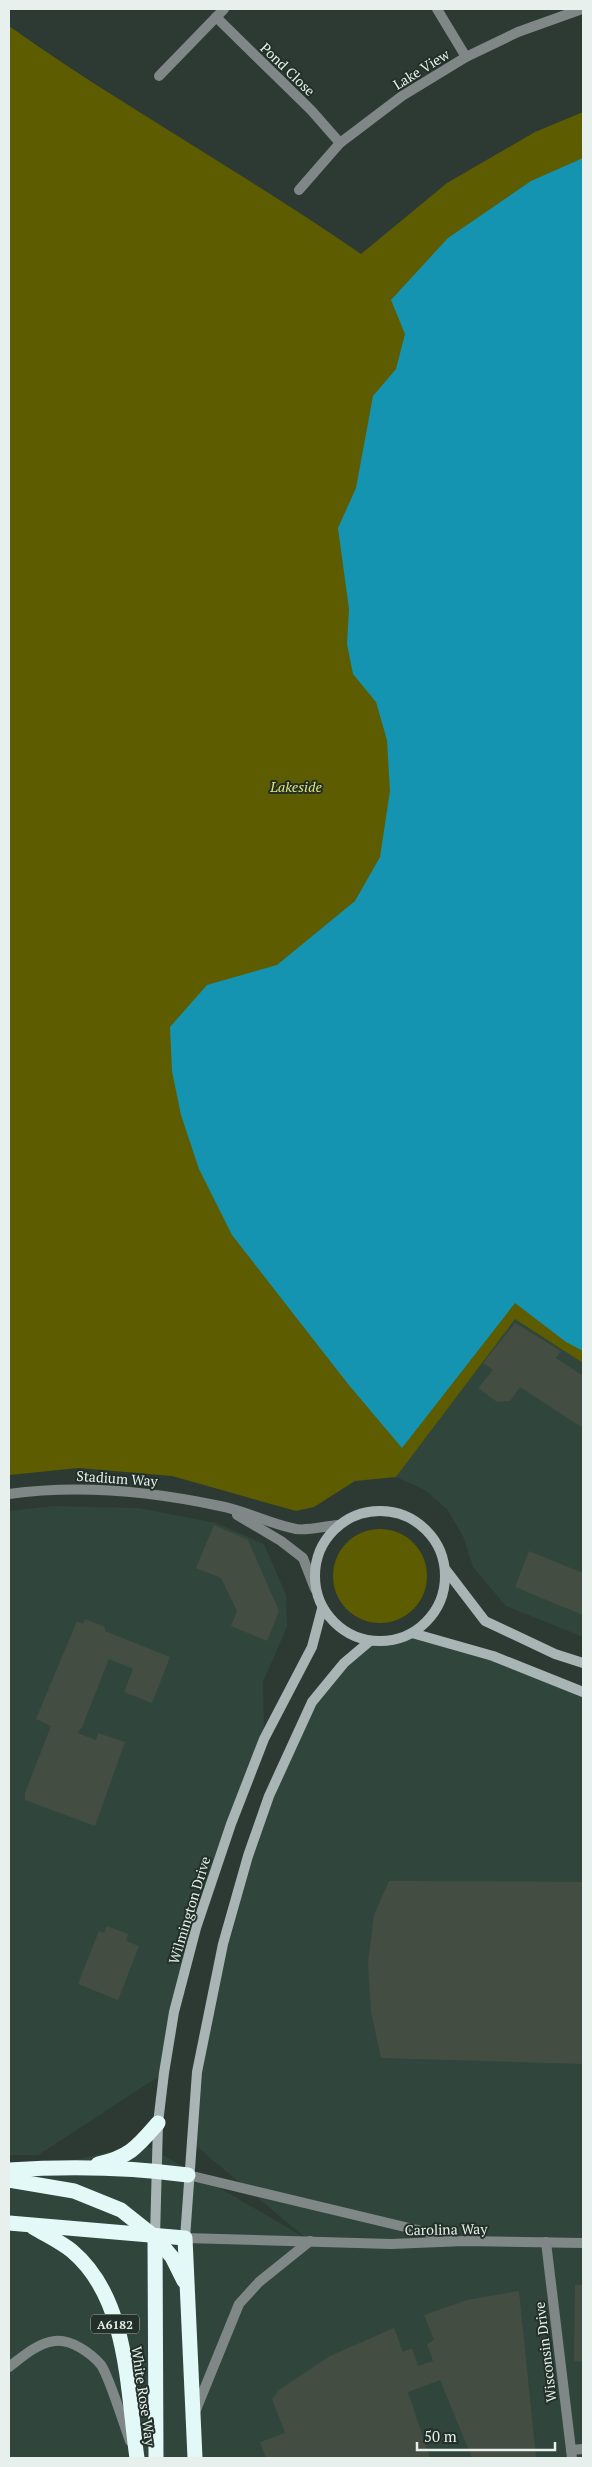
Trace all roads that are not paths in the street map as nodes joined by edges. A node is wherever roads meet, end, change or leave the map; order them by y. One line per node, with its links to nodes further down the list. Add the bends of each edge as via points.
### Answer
1 (224, 9): 4 (street)
2 (437, 9): 5 (street)
3 (582, 9): 5 (street, Lake View, via 518,32)
4 (216, 17): 6 (street); 7 (street, Pond Close)
5 (466, 57): 7 (street, Lake View, via 402,96)
6 (159, 76)
7 (340, 143): 8 (street, Lake View)
8 (299, 190)
9 (9, 1494): 10 (street, Stadium Way, via 45,1488 89,1488 144,1492)
10 (222, 1506): 11 (street, Stadium Way, via 298,1529); 13 (street, Stadium Way, via 281,1541 302,1558)
11 (338, 1525): 12 (street, via 358,1513 372,1510 406,1515 426,1528 436,1541); 13 (street, via 319,1550 314,1566)
12 (446, 1570): 15 (street, via 444,1592 433,1616); 17 (street, via 485,1621 555,1654)
13 (315, 1589): 14 (street)
14 (322, 1609): 16 (street, via 342,1630); 19 (street, Wilmington Drive, via 312,1647 262,1746 231,1824 196,1928 174,2012)
15 (412, 1634): 16 (street, via 391,1641); 18 (street, via 493,1656)
16 (370, 1641): 23 (street, via 344,1663 312,1702 269,1796 248,1856 223,1944 197,2072)
17 (583, 1663)
18 (583, 1692)
19 (158, 2123): 20 (highway, via 135,2150 100,2164); 22 (street, Wilmington Drive)
20 (76, 2166): 21 (highway); 22 (highway)
21 (9, 2170)
22 (156, 2171): 23 (highway); 27 (street, Wilmington Drive)
23 (188, 2176): 28 (street); 29 (street)
24 (9, 2180): 27 (highway, via 74,2191 121,2210)
25 (9, 2223): 26 (highway, White Rose Way / A6182)
26 (30, 2225): 27 (highway, White Rose Way / A6182); 38 (highway, White Rose Way / A6182, via 72,2251 95,2276 111,2310 122,2350)
27 (155, 2237): 28 (highway, White Rose Way / A6182); 33 (highway, via 172,2257); 39 (highway, White Rose Way / A6182)
28 (185, 2238): 30 (street, Carolina Way); 33 (highway)
29 (464, 2241): 30 (street, Carolina Way, via 391,2244); 31 (street, Carolina Way)
30 (310, 2242): 35 (street, via 259,2282 239,2304)
31 (546, 2242): 32 (street, Carolina Way); 37 (street, Wisconsin Drive)
32 (583, 2243)
33 (187, 2287): 35 (highway)
34 (9, 2367): 38 (street, via 31,2350 54,2340 68,2341 80,2348 102,2366)
35 (194, 2413): 40 (highway)
36 (583, 2449): 37 (street)
37 (571, 2454)
38 (137, 2458)
39 (156, 2458)
40 (195, 2458)

